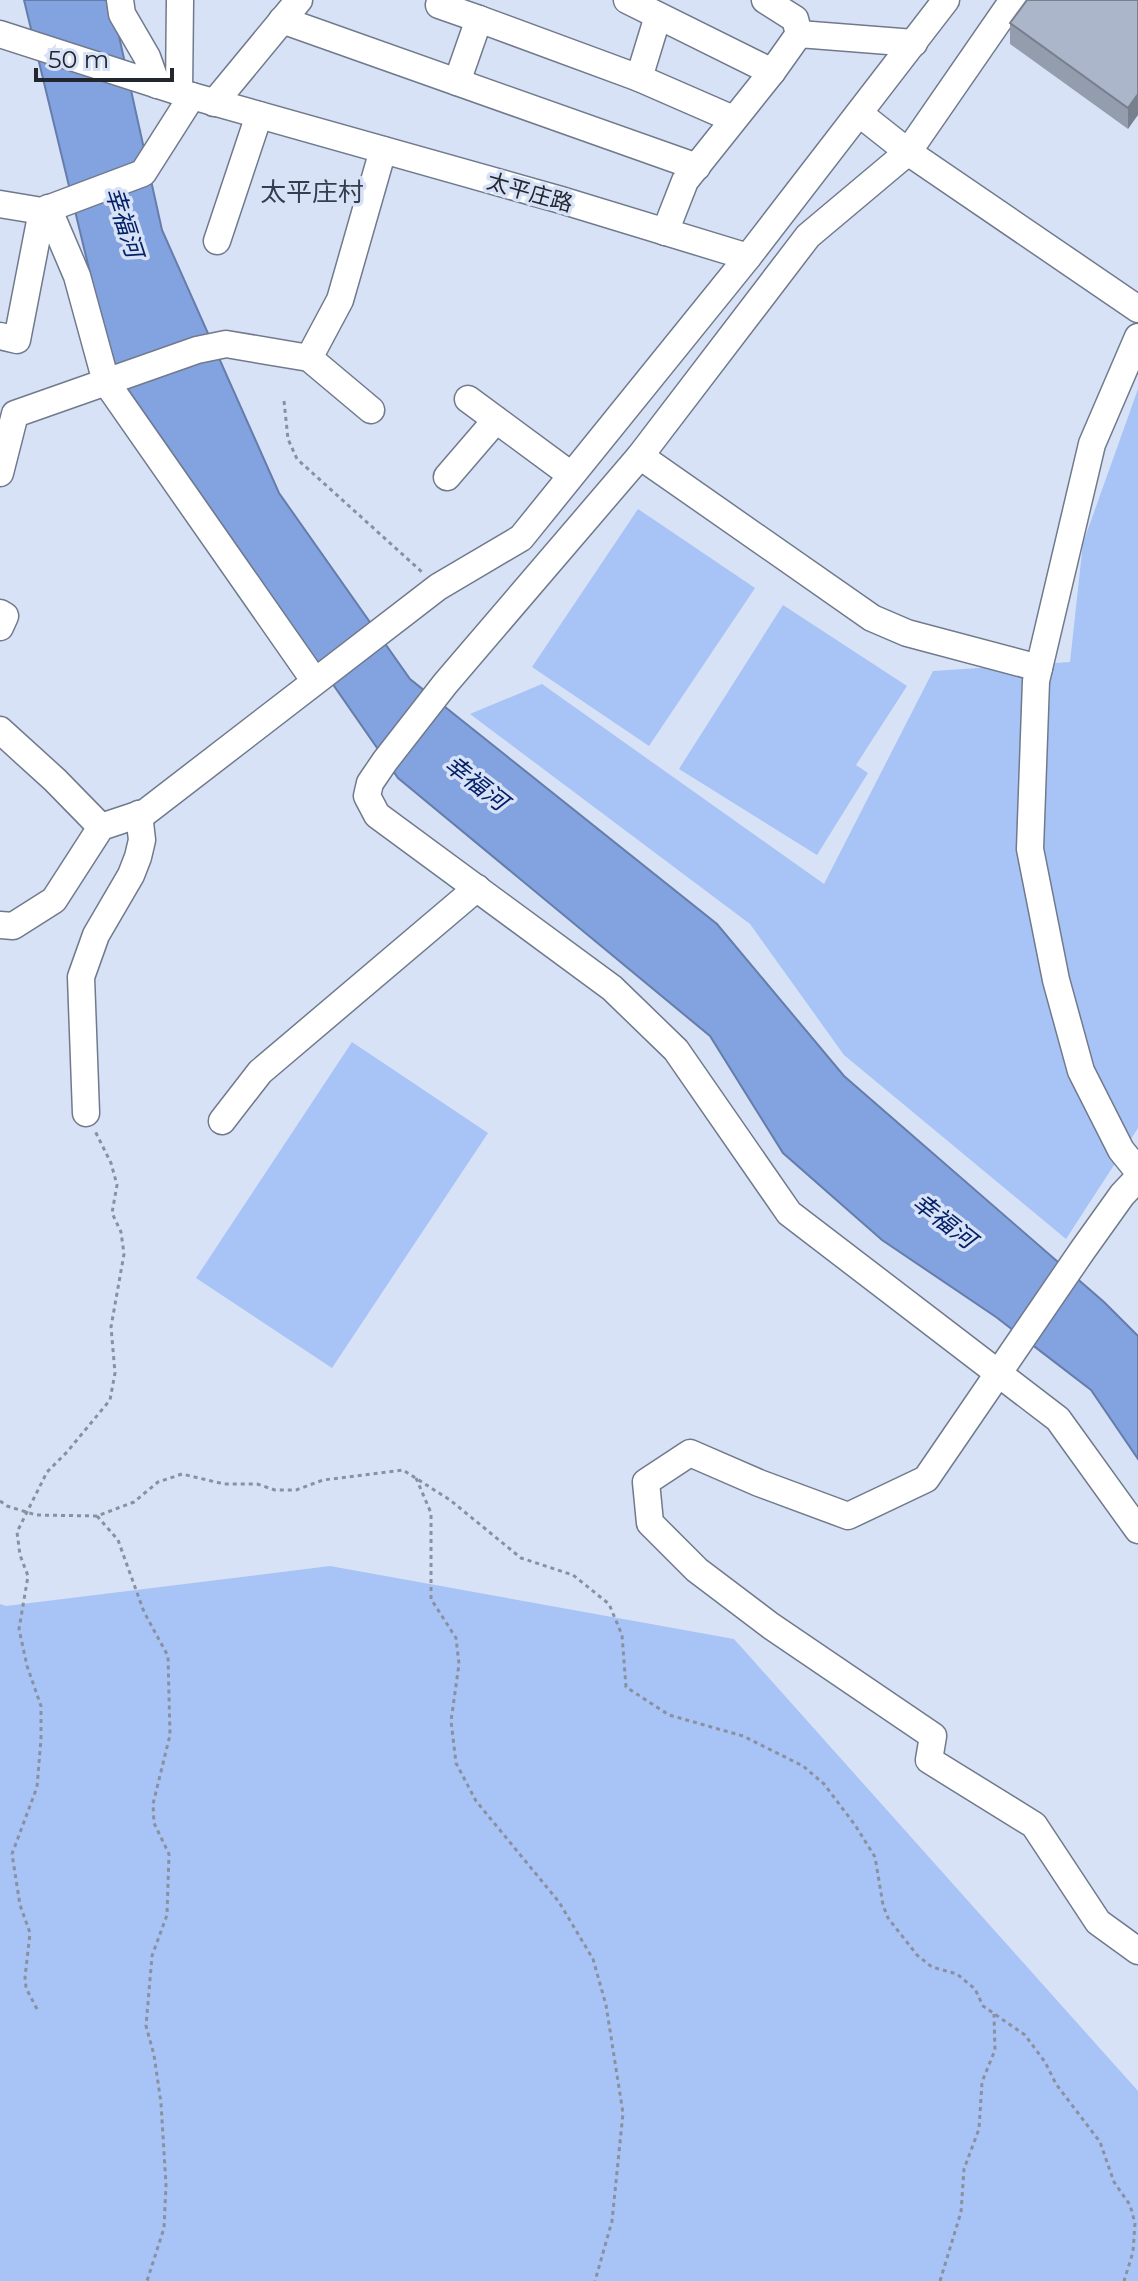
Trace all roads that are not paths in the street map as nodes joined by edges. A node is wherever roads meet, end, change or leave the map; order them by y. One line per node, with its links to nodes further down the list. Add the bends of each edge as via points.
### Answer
1 (120, 0): 17 (street, via 122,14 147,57)
2 (180, 0): 17 (street)
3 (627, 0): 9 (street)
4 (765, 0): 12 (street, via 795,19)
5 (946, 0): 13 (street)
6 (1013, 0): 22 (street)
7 (436, 2): 10 (street)
8 (290, 10): 16 (street); 17 (street, via 240,74)
9 (658, 16): 14 (street); 15 (street)
10 (479, 19): 15 (street); 16 (street)
11 (0, 34): 17 (street, 太平庄路)
12 (799, 34): 13 (street); 14 (street)
13 (914, 43): 18 (street)
14 (772, 72): 20 (street)
15 (639, 78): 20 (street)
16 (457, 82): 23 (street)
17 (176, 91): 19 (street, 太平庄路); 25 (street, via 143,173)
18 (860, 114): 22 (street); 28 (street)
19 (259, 115): 21 (street, 太平庄路); 27 (street)
20 (733, 119): 23 (street)
21 (383, 150): 26 (street, 太平庄路); 32 (street, via 340,300)
22 (908, 152): 29 (street); 38 (street, via 808,236)
23 (697, 167): 26 (street, via 685,181)
24 (0, 204): 25 (street)
25 (48, 208): 30 (street, via 17,340); 33 (street)
26 (665, 232): 28 (street, 太平庄路)
27 (217, 241)
28 (748, 257): 40 (street)
29 (1138, 309)
30 (0, 336)
31 (1138, 337): 44 (street, via 1092,444)
32 (309, 358): 33 (street, via 226,344); 35 (street)
33 (115, 379): 36 (street); 45 (street)
34 (468, 399): 37 (street)
35 (371, 410)
36 (7, 416): 39 (street)
37 (496, 420): 40 (street); 41 (street)
38 (640, 456): 44 (street, via 872,618 907,633); 49 (street, via 445,684 370,783 367,796 377,815)
39 (0, 473)
40 (571, 475): 45 (street, via 521,538 438,587)
41 (447, 477)
42 (0, 613): 43 (street, via 5,616)
43 (0, 627)
44 (1039, 668): 53 (street, via 1030,849 1081,1071 1121,1150)
45 (317, 678): 47 (street)
46 (0, 730): 48 (street)
47 (139, 814): 48 (street); 51 (street, via 138,857 96,935 81,977)
48 (101, 827): 50 (street, via 54,900)
49 (477, 888): 52 (street, via 260,1072); 55 (street, via 612,988 676,1050 789,1213)
50 (4, 930)
51 (86, 1113)
52 (222, 1121)
53 (1138, 1171)
54 (1138, 1178): 55 (street)
55 (1007, 1363): 56 (street, via 1058,1419); 57 (street, via 926,1479 848,1516 690,1453 646,1482 650,1523 697,1570 747,1608 933,1736 929,1760 1034,1825 1098,1922)
56 (1138, 1530)
57 (1138, 1951)

